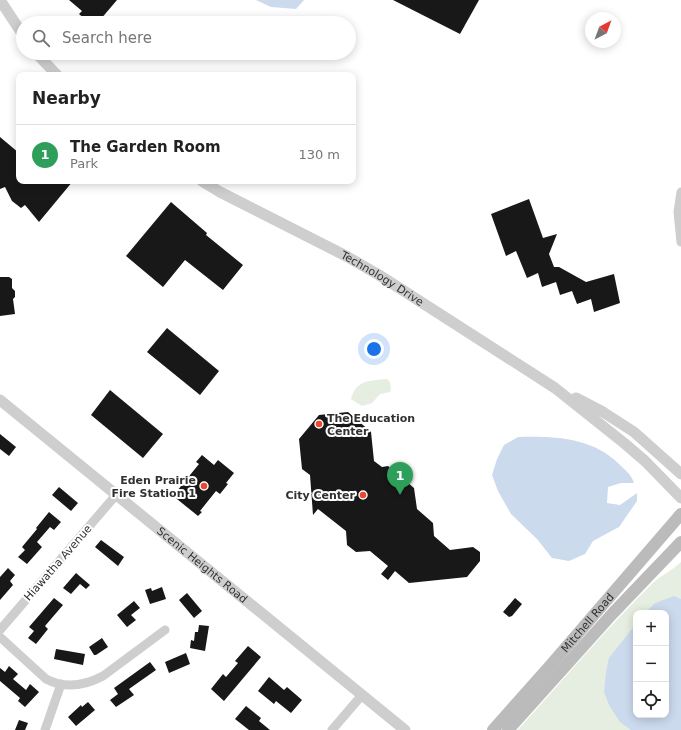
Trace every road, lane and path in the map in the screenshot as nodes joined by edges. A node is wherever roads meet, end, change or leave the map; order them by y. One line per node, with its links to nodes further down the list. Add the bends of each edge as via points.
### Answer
1 (0, 0): 2 (street)
2 (16, 24)
3 (43, 60): 4 (street)
4 (54, 72)
5 (208, 184): 8 (street, Technology Drive, via 346,256)
6 (681, 192): 7 (street, via 678,212)
7 (681, 242)
8 (556, 388): 10 (street, Technology Drive, via 603,412 634,432); 12 (street, Technology Drive, via 624,442)
9 (1, 403): 11 (street, Scenic Heights Road)
10 (681, 474)
11 (116, 495): 15 (street, Hiawatha Avenue); 19 (street, Scenic Heights Road)
12 (681, 498)
13 (681, 514): 23 (main road, Mitchell Road)
14 (681, 542): 24 (main road, Mitchell Road)
15 (0, 630)
16 (165, 630): 18 (street, via 91,682 78,685)
17 (0, 637): 18 (street, via 40,674)
18 (61, 684): 20 (street)
19 (362, 695): 21 (street); 22 (street, Scenic Heights Road)
20 (45, 730)
21 (332, 730)
22 (405, 730)
23 (493, 730)
24 (508, 730)

